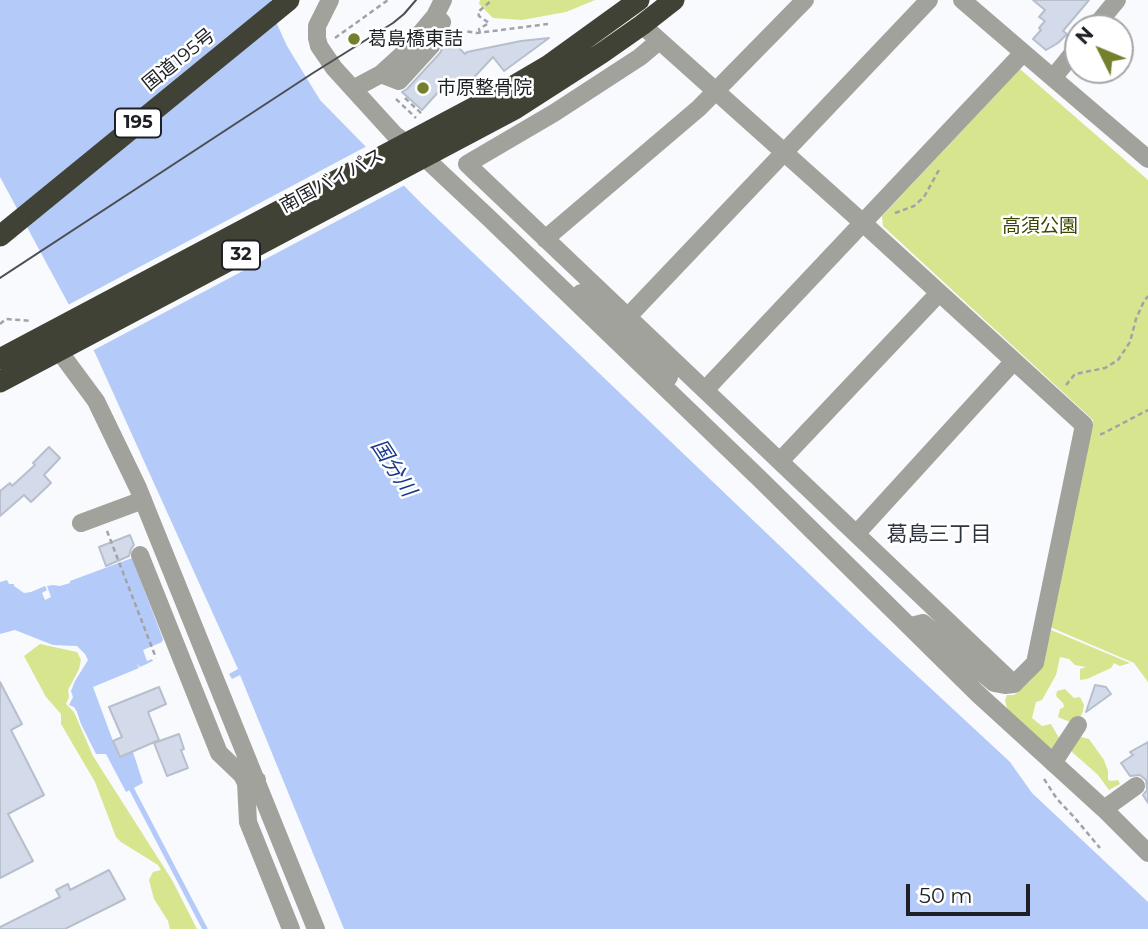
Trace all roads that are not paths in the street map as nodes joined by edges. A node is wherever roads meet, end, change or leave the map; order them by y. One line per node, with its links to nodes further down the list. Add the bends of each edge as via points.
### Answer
1 (330, 0): 17 (street, via 317,26 317,38)
2 (639, 0): 20 (highway, 南国バイパス / 32)
3 (674, 0): 11 (highway, 南国バイパス / 32)
4 (805, 0): 18 (street)
5 (929, 0): 19 (street)
6 (962, 0): 13 (street)
7 (1117, 0): 10 (street)
8 (282, 6): 23 (highway, 国道195号 / 195)
9 (440, 12): 15 (street); 15 (street, via 430,46 399,81)
10 (1106, 14)
11 (642, 25): 12 (street); 20 (highway, 南国バイパス / 32, via 515,109)
12 (659, 41): 18 (street); 24 (street, via 554,113 467,164)
13 (1023, 53): 16 (street); 22 (street)
14 (1064, 64): 16 (street)
15 (381, 74): 17 (street)
16 (1053, 78): 21 (street)
17 (353, 89): 20 (street)
18 (715, 91): 19 (street); 24 (street)
19 (784, 153): 22 (street); 27 (street)
20 (410, 154): 25 (street); 28 (highway, 南国バイパス / 32)
21 (1148, 159)
22 (863, 223): 26 (street); 32 (street)
23 (1, 235)
24 (545, 239): 27 (street)
25 (547, 275): 27 (street, via 560,274); 33 (street)
26 (939, 293): 30 (street); 34 (street)
27 (624, 322): 32 (street); 33 (street, via 680,388)
28 (57, 336): 29 (highway, 南国バイパス / 32); 31 (highway, 南国バイパス / 32); 35 (street, via 96,401)
29 (0, 359)
30 (1014, 361): 37 (street); 40 (street, via 1084,425 1035,663)
31 (0, 382)
32 (705, 390): 34 (street)
33 (708, 431): 39 (street)
34 (780, 461): 37 (street)
35 (143, 500): 36 (street); 43 (street)
36 (81, 523)
37 (857, 533): 40 (street)
38 (140, 555): 43 (street, via 219,753)
39 (909, 626): 40 (street, via 923,623 993,683); 42 (street)
40 (1014, 684)
41 (1078, 725): 42 (street)
42 (1046, 768): 45 (street)
43 (251, 781): 47 (street, via 248,822); 48 (street)
44 (1136, 786): 45 (street)
45 (1104, 809): 46 (street)
46 (1148, 853)
47 (291, 929)
48 (317, 929)

